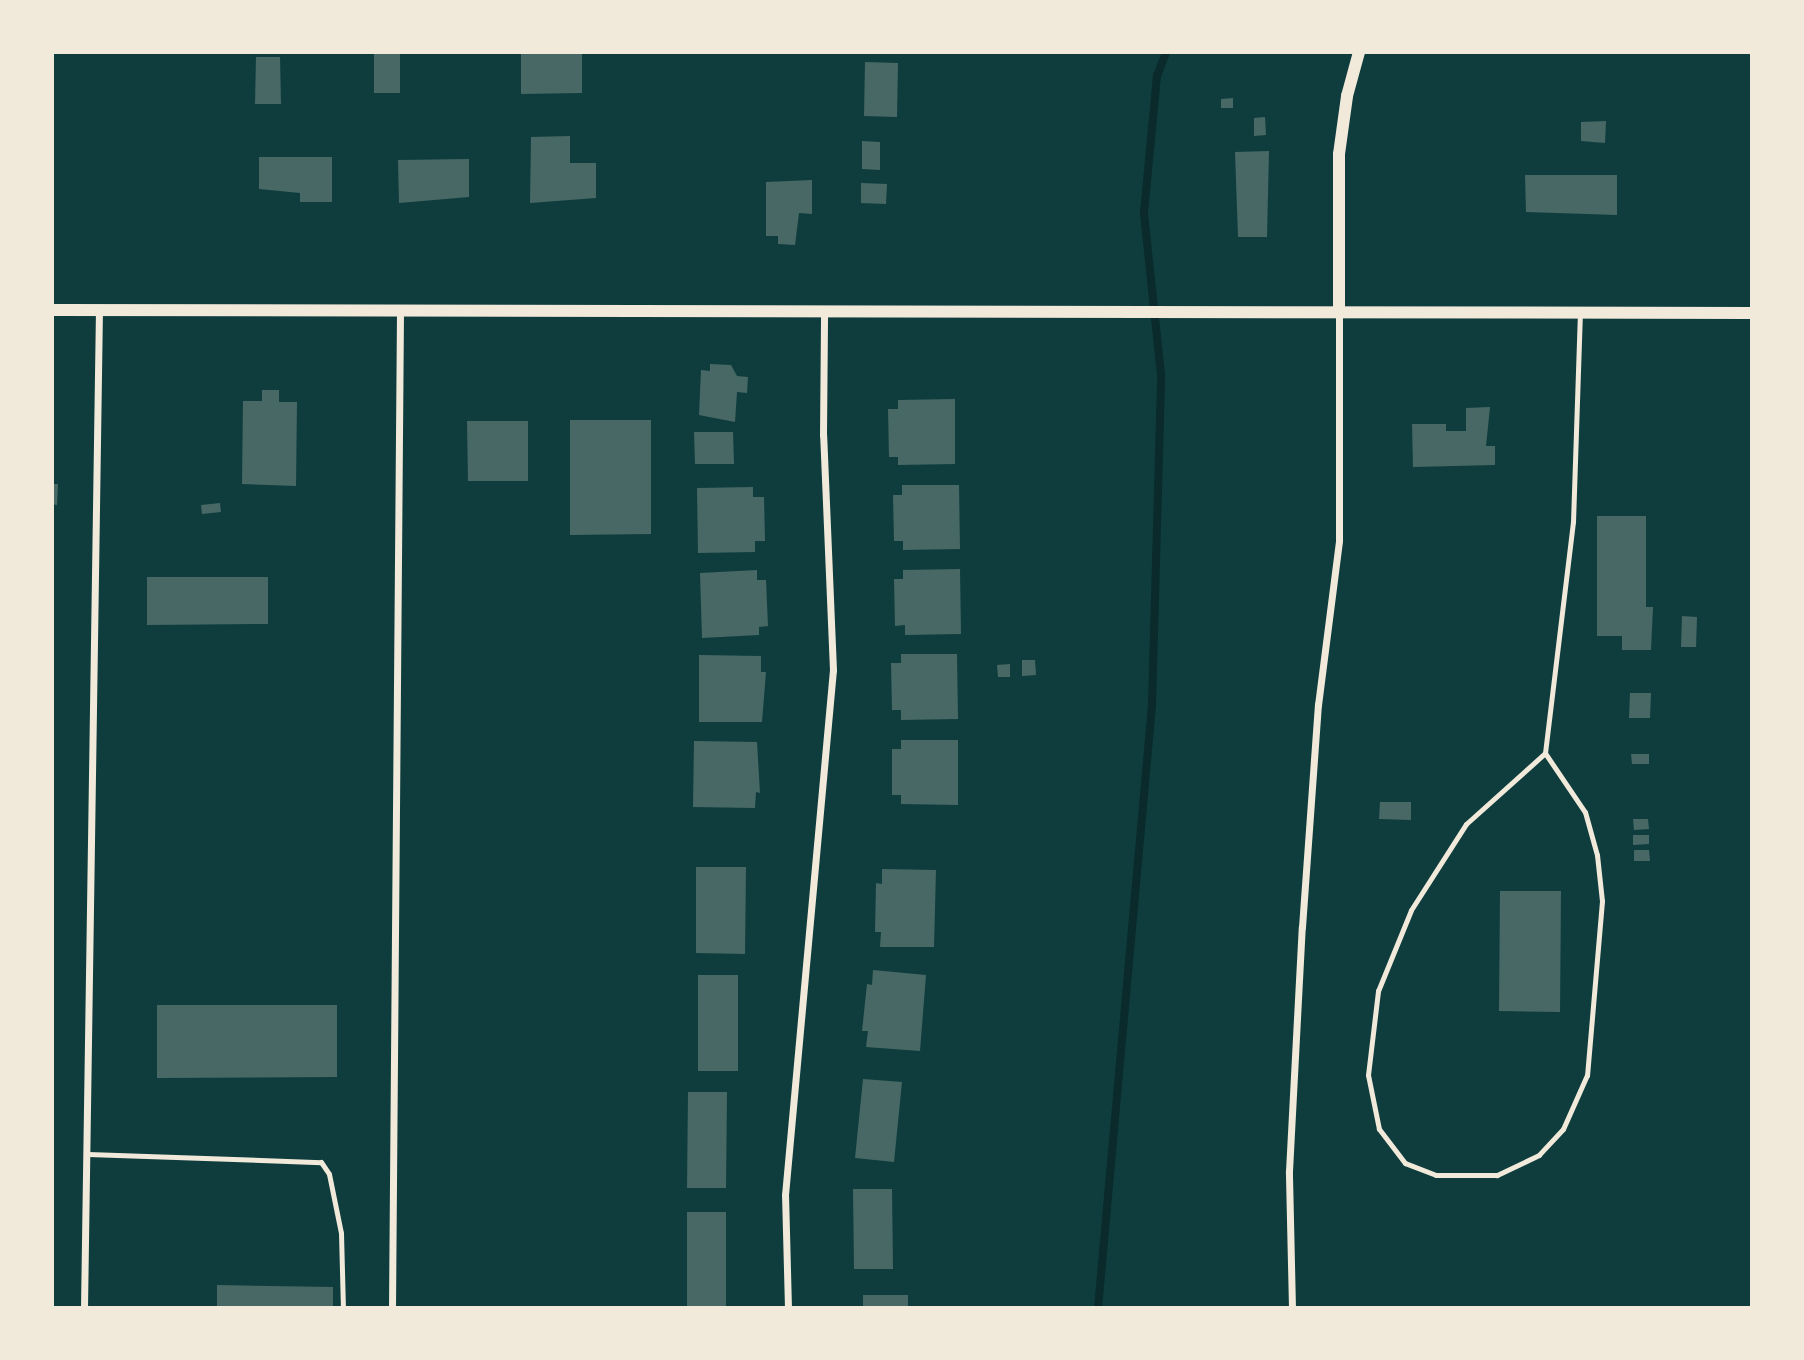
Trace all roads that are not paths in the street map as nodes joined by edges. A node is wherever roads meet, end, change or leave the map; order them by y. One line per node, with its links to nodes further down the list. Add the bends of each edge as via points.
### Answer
1 (1359, 52): 6 (street, via 1339,154)
2 (52, 310): 3 (street)
3 (99, 311): 4 (street); 10 (street)
4 (400, 312): 5 (street); 13 (street)
5 (824, 313): 6 (street); 16 (street, via 823,435 833,670 785,1195)
6 (1339, 313): 8 (street); 17 (street, via 1339,540 1318,705 1302,927 1289,1171)
7 (1752, 313): 8 (street)
8 (1580, 314): 9 (lane, via 1573,522)
9 (1545, 753): 9 (lane, via 1466,824 1411,910 1378,991 1368,1075 1379,1129 1405,1163 1436,1175 1497,1175 1539,1155 1563,1129 1587,1075 1602,901 1597,855 1585,813)
10 (88, 1154): 11 (street); 12 (lane, via 321,1162 329,1174 341,1233)
11 (84, 1307)
12 (343, 1307)
13 (392, 1307)
14 (472, 1307): 15 (lane)
15 (605, 1307)
16 (788, 1307)
17 (1292, 1307)

